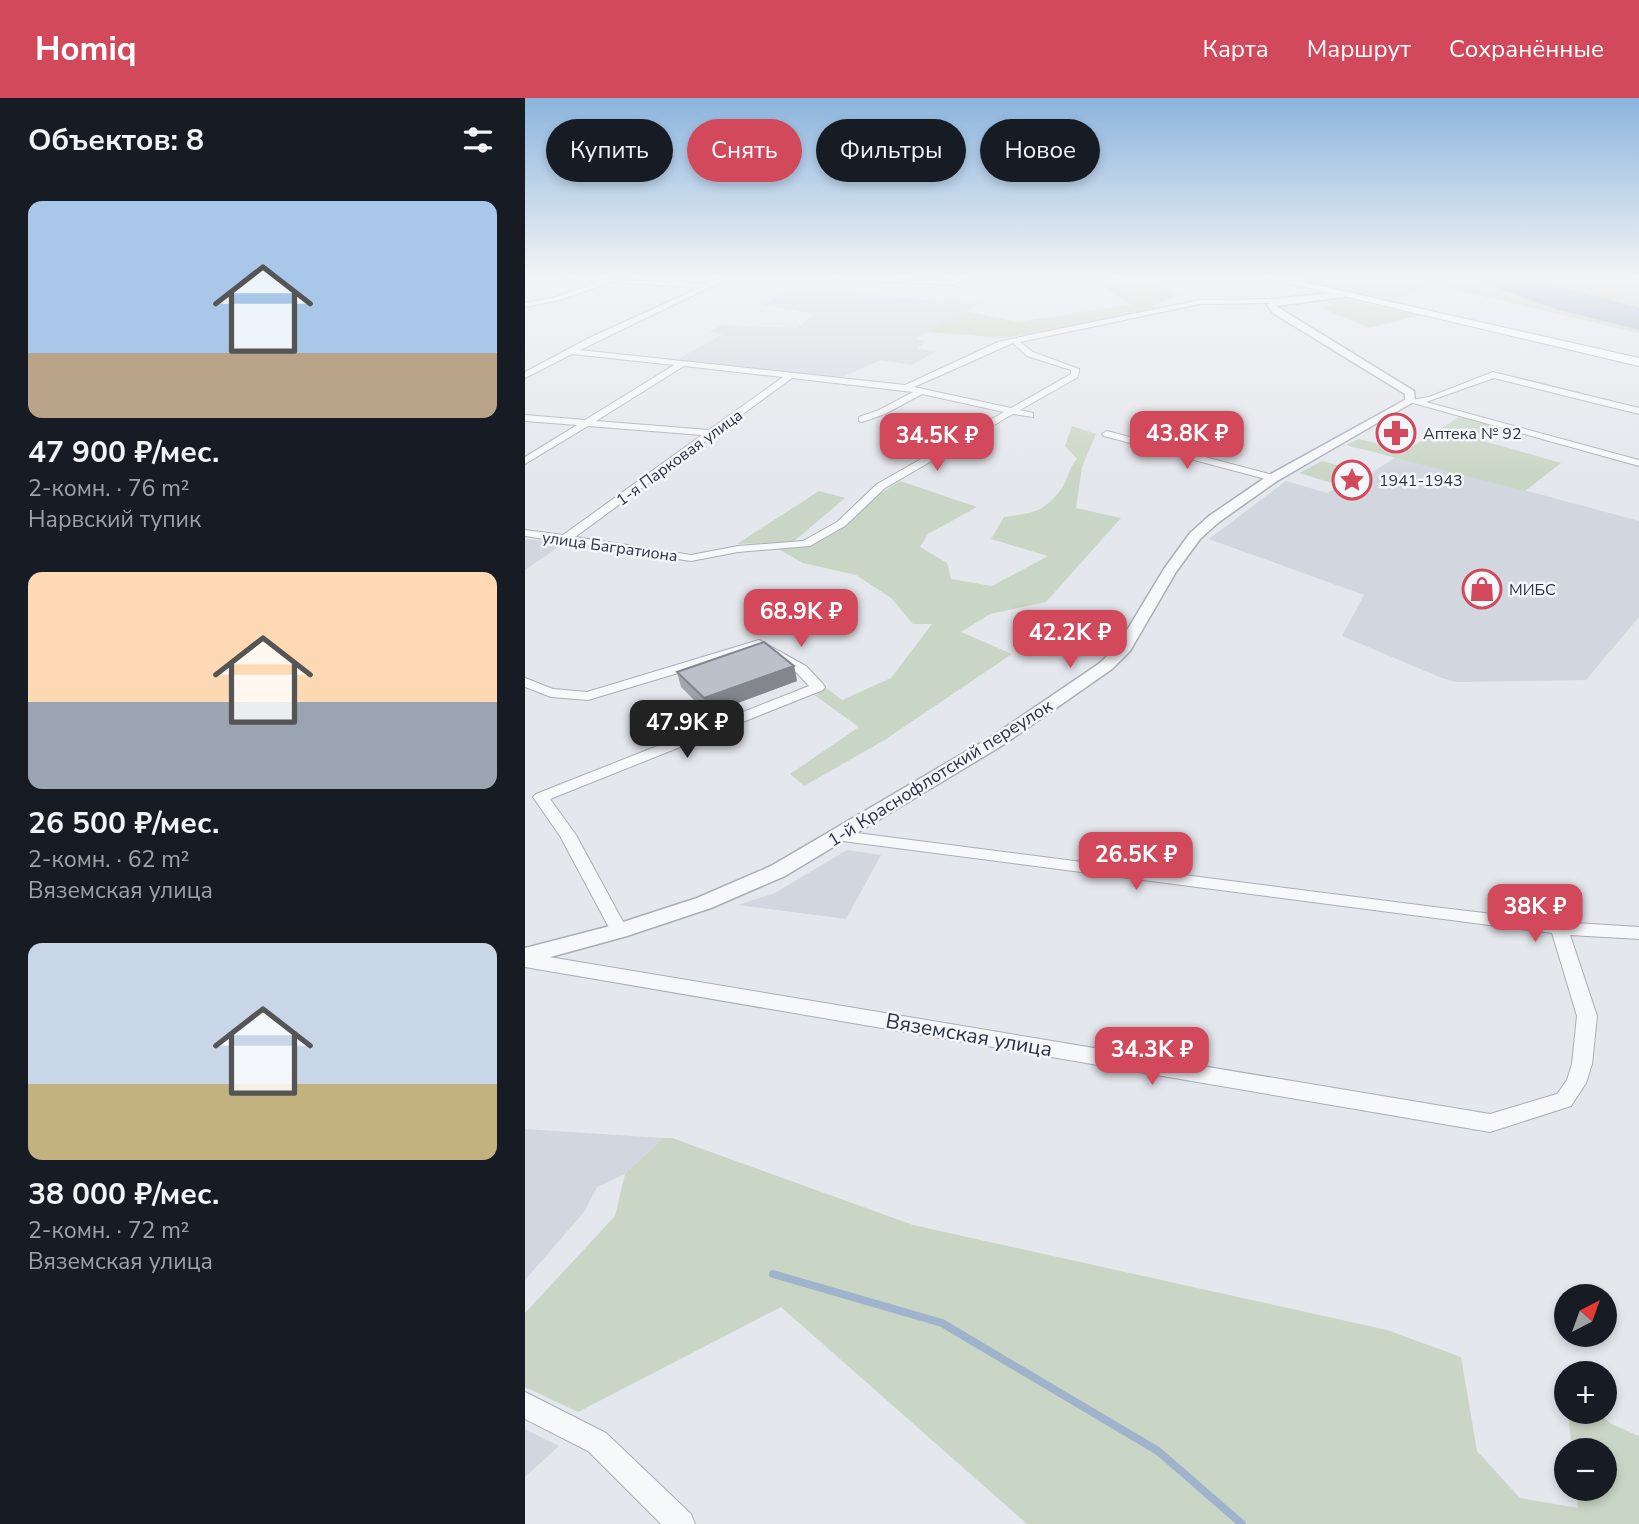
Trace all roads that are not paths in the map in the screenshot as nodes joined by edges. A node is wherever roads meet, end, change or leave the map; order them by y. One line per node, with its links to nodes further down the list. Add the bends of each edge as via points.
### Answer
1 (589, 343): 6 (street)
2 (1011, 343): 11 (street)
3 (1017, 343): 14 (street, улица Багратиона, via 1030,354 1075,369 1075,375)
4 (1329, 343): 13 (street, via 1411,393)
5 (1555, 343): 7 (main road)
6 (571, 351): 8 (street); 10 (street)
7 (1639, 362)
8 (683, 363): 9 (street); 19 (street)
9 (792, 374): 11 (street); 20 (street, 1-я Парковая улица)
10 (525, 375)
11 (906, 388): 12 (street)
12 (919, 392): 14 (street); 18 (street)
13 (1410, 401): 15 (street, via 1430,399 1493,375); 23 (street); 24 (street, 1-й Краснофлотский переулок)
14 (1013, 411): 16 (street); 26 (street, улица Багратиона, via 881,486 841,524 806,544 691,558)
15 (1639, 411)
16 (1030, 415)
17 (525, 418): 19 (street)
18 (862, 419)
19 (587, 423): 20 (street); 22 (street)
20 (711, 433): 26 (street, 1-я Парковая улица)
21 (1107, 434): 24 (street)
22 (525, 461)
23 (1639, 463)
24 (1273, 478): 28 (street, 1-й Краснофлотский переулок, via 1195,536 1168,572 1124,648 1106,666 997,741)
25 (525, 533): 26 (street, улица Багратиона)
26 (565, 539)
27 (525, 682): 30 (street, via 551,693 588,696 759,644 801,669 818,687 541,797 568,835)
28 (841, 835): 29 (street); 30 (street, 1-й Краснофлотский переулок, via 778,871 704,903)
29 (1559, 928): 31 (street); 32 (street, Вяземская улица, via 1587,1016 1576,1083 1564,1100 1490,1122)
30 (619, 931): 32 (street, 1-й Краснофлотский переулок)
31 (1639, 933)
32 (525, 958)
33 (525, 1405): 34 (street, via 597,1442)
34 (681, 1524)

